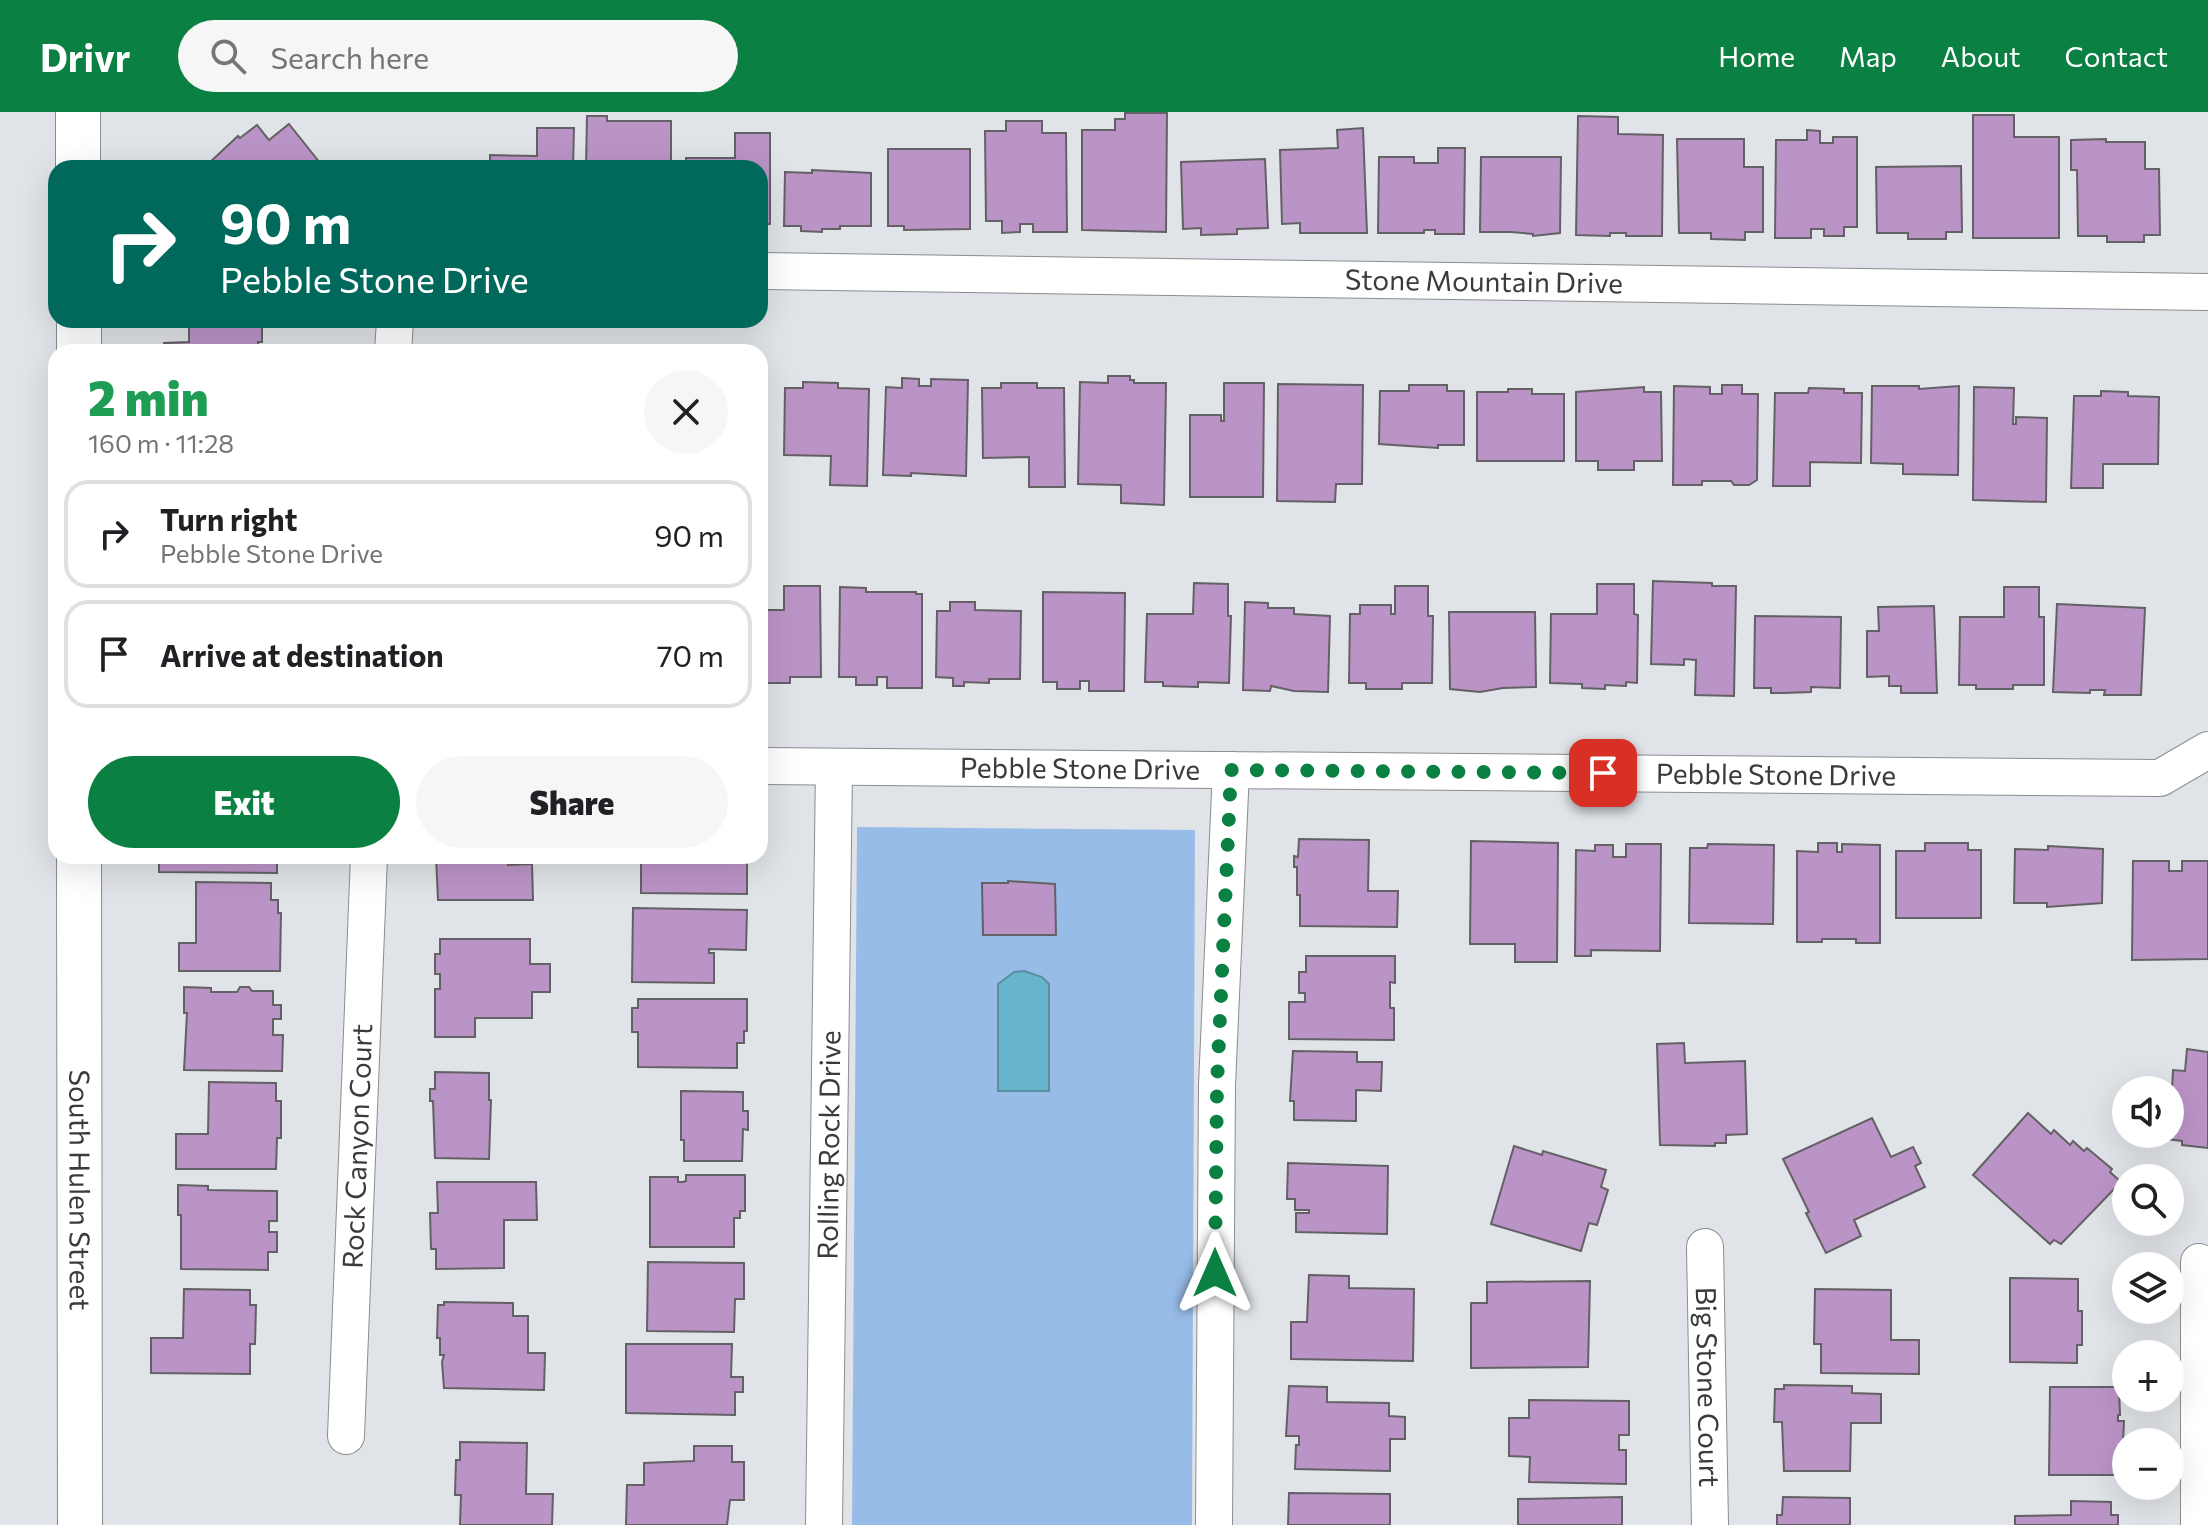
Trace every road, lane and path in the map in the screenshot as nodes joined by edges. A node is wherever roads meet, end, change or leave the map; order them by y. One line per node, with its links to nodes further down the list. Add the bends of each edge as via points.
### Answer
1 (78, 112): 2 (main road)
2 (78, 160)
3 (768, 271): 4 (street, Stone Mountain Drive)
4 (2208, 292)
5 (2208, 750): 8 (street, Pebble Stone Drive, via 2160,778)
6 (768, 766): 7 (street, Pebble Stone Drive)
7 (834, 767): 8 (street, Pebble Stone Drive); 15 (street, Rolling Rock Drive)
8 (1231, 770): 16 (street, via 1217,1085)
9 (79, 864): 14 (main road, South Hulen Street)
10 (369, 864): 13 (street, Rock Canyon Court)
11 (1705, 1247): 17 (street, Big Stone Court)
12 (2199, 1262): 18 (street)
13 (346, 1436)
14 (80, 1525)
15 (824, 1525)
16 (1214, 1525)
17 (1710, 1525)
18 (2199, 1525)

